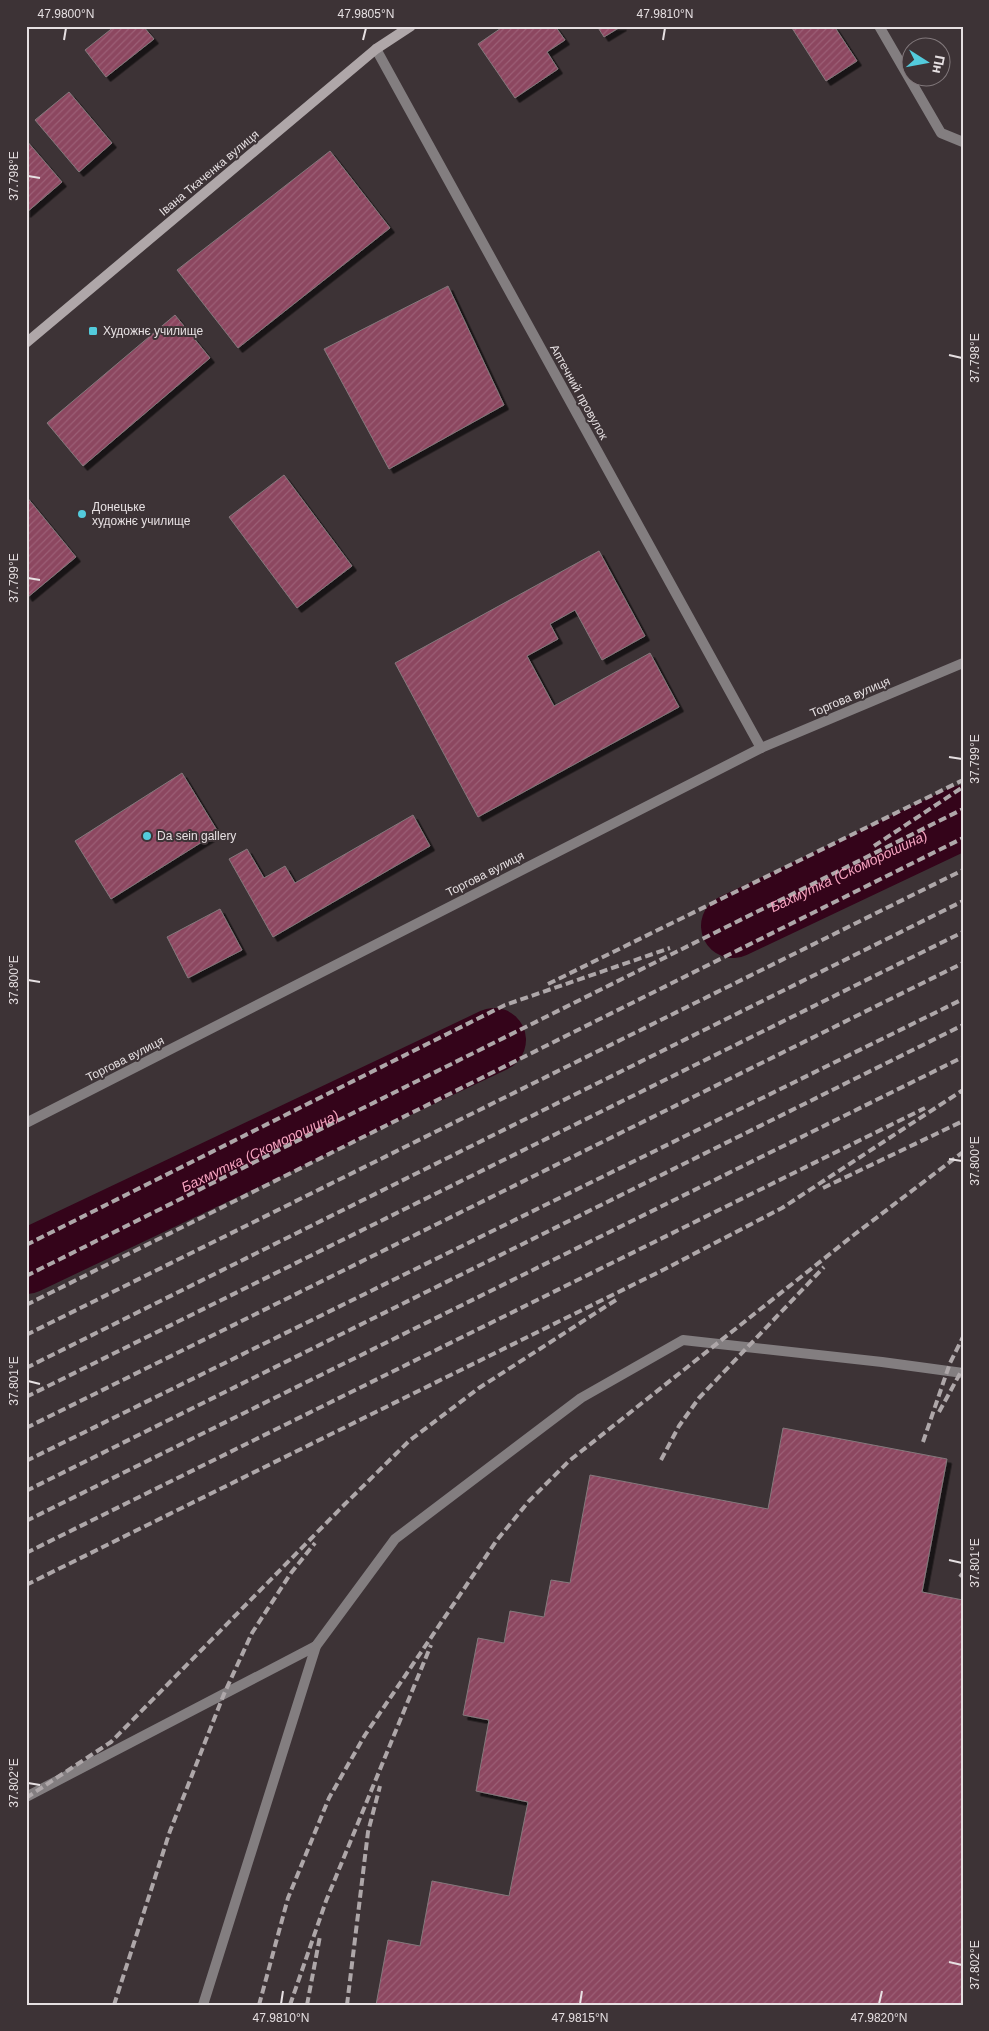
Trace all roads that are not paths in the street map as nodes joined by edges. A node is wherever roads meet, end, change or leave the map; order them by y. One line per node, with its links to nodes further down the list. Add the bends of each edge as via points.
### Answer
1 (411, 26): 3 (main road, Івана Ткаченка вулиця)
2 (879, 26): 4 (street, via 941,133)
3 (376, 49): 5 (main road, Івана Ткаченка вулиця); 7 (street, Аптечний провулок)
4 (963, 142)
5 (26, 343)
6 (963, 663): 7 (street, Торгова вулиця)
7 (761, 748): 8 (street, Торгова вулиця)
8 (26, 1123)
9 (963, 1373): 10 (street, via 683,1340 581,1398 394,1539)
10 (316, 1646): 11 (street); 12 (street)
11 (26, 1797)
12 (203, 2005)

